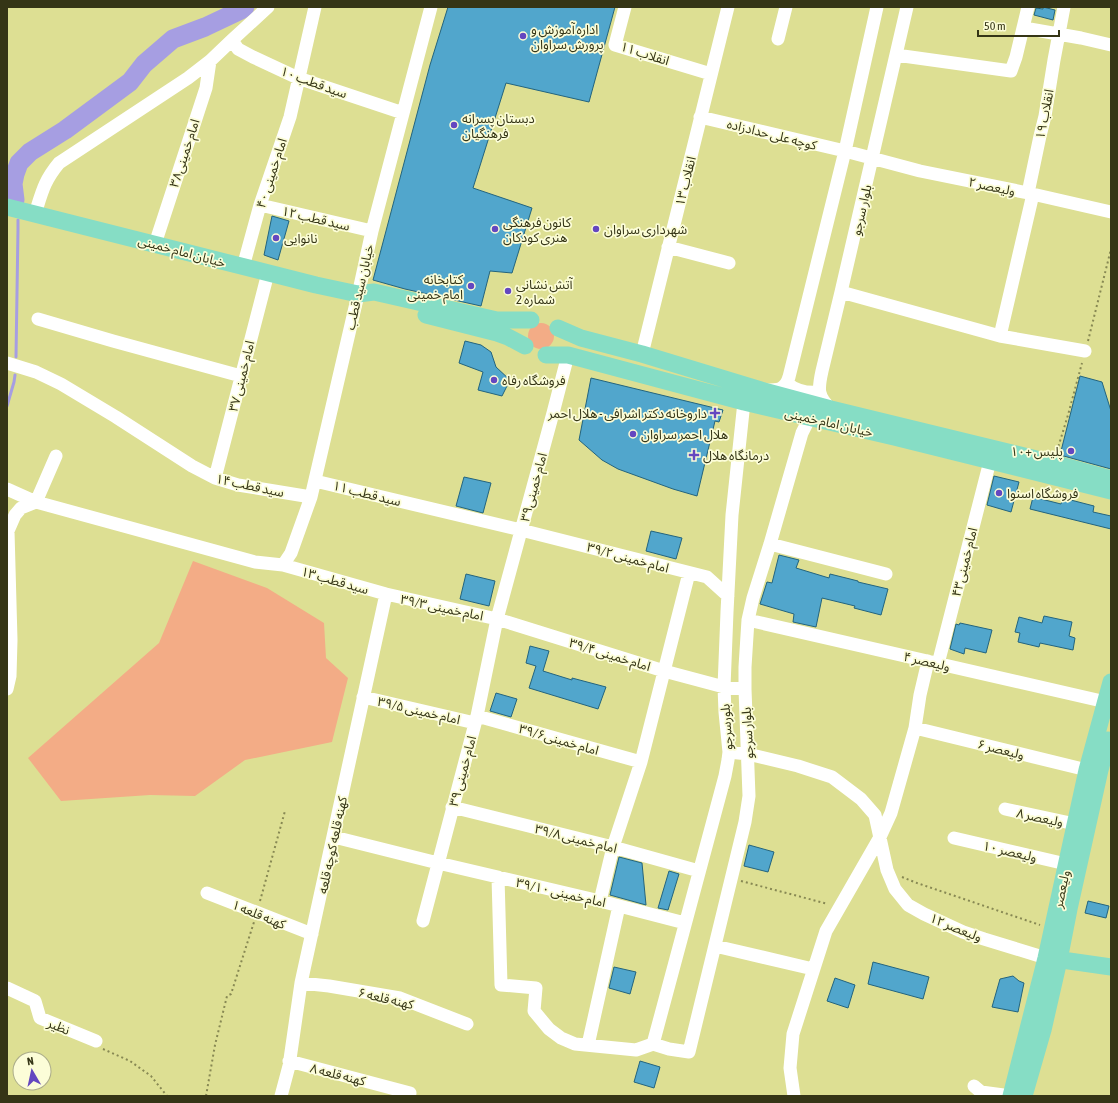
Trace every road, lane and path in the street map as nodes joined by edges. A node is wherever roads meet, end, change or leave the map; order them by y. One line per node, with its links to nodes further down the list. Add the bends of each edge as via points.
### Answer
1 (268, 7): 14 (street)
2 (315, 7): 19 (street, امام خمینی ۴۰)
3 (431, 7): 20 (street, خیابان سید قطب)
4 (625, 7): 18 (street, انقلاب ۱۱, via 615,45)
5 (728, 7): 18 (street, انقلاب ۱۳)
6 (786, 7): 13 (street)
7 (877, 7): 22 (street)
8 (907, 7): 16 (street, بلوار سرجو)
9 (1028, 7): 11 (street)
10 (1064, 7): 12 (street, انقلاب ۱۹)
11 (1024, 28): 12 (street); 16 (street, via 1011,71)
12 (1059, 34): 15 (street); 24 (street, انقلاب ۱۹)
13 (778, 39)
14 (232, 40): 17 (street); 19 (street, سید قطب ۱۰, via 238,49 253,58)
15 (1111, 45)
16 (896, 54): 23 (street, بلوار سرجو)
17 (210, 61): 28 (street, via 60,163 45,182); 30 (street, امام خمینی۳۸, via 206,88)
18 (711, 74): 21 (street, انقلاب ۱۳)
19 (298, 78): 20 (street, سید قطب ۱۰); 25 (street, امام خمینی ۴۰, via 290,117)
20 (403, 113): 29 (street, خیابان سید قطب)
21 (700, 117): 22 (street, کوچه علی حدادزاده); 31 (street, انقلاب ۱۳)
22 (844, 151): 23 (street, کوچه علی حدادزاده); 48 (street)
23 (872, 159): 24 (street, ولیعصر ۲); 35 (street, بلوار سرجو)
24 (1030, 194): 27 (street, ولیعصر ۲); 40 (street, انقلاب ۱۹)
25 (260, 204): 29 (street, سید قطب ۱۲); 33 (street, امام خمینی ۴۰)
26 (7, 207): 28 (main road, خیابان امام خمینی)
27 (1111, 212)
28 (35, 214): 30 (main road, خیابان امام خمینی)
29 (372, 231): 36 (street, خیابان سید قطب)
30 (155, 244): 33 (main road, خیابان امام خمینی)
31 (668, 247): 32 (street); 43 (street, انقلاب ۱۳)
32 (730, 263)
33 (243, 267): 34 (main road, خیابان امام خمینی)
34 (268, 273): 36 (main road, خیابان امام خمینی); 47 (street, امام خمینی ۳۷)
35 (842, 292): 40 (street); 50 (street, بلوار سرجو)
36 (358, 294): 38 (main road, خیابان امام خمینی, via 374,292 497,320); 41 (main road, خیابان امام خمینی, via 370,301 497,333); 58 (street, خیابان سید قطب)
37 (38, 319): 47 (street)
38 (531, 320): 39 (main road, via 547,318); 41 (main road, via 523,329 522,340)
39 (558, 328): 43 (main road, خیابان امام خمینی, via 581,338); 44 (main road, via 559,344)
40 (1000, 336): 42 (street)
41 (525, 346): 44 (main road, via 534,354)
42 (1085, 351)
43 (642, 354): 49 (main road, خیابان امام خمینی)
44 (546, 355): 45 (main road, خیابان امام خمینی)
45 (568, 355): 51 (main road, خیابان امام خمینی); 63 (street, امام خمینی۳۹)
46 (7, 363): 56 (street, سید قطب ۱۴, via 36,372 61,384)
47 (241, 376): 56 (street, امام خمینی ۳۷)
48 (787, 384): 49 (street, via 777,390); 50 (street, via 793,388)
49 (764, 391): 52 (main road, خیابان امام خمینی)
50 (819, 392): 52 (street, via 822,400)
51 (744, 402): 53 (main road, خیابان امام خمینی); 70 (street, بلورسرجو, via 732,515)
52 (831, 409): 57 (main road, خیابان امام خمینی)
53 (810, 417): 55 (main road, خیابان امام خمینی); 64 (street, بلوار سرجو, via 802,433)
54 (56, 456): 62 (street)
55 (990, 461): 60 (main road, خیابان امام خمینی); 74 (street, امام خمینی۴۳)
56 (215, 478): 61 (street, سید قطب ۱۴, via 238,485)
57 (1111, 479)
58 (315, 481): 61 (street, خیابان سید قطب); 63 (street, سید قطب ۱۱)
59 (7, 489): 62 (street, سید قطب ۱۳)
60 (1111, 492)
61 (310, 497): 65 (street, خیابان سید قطب, via 291,553)
62 (36, 502): 65 (street, سید قطب ۱۳, via 255,562); 68 (street, via 21,508 8,531)
63 (521, 530): 66 (street, امام خمینی ۳۹/۲); 71 (street, امام خمینی۳۹)
64 (770, 544): 67 (street); 72 (street, بلوار سرجو)
65 (283, 565): 69 (street, سید قطب ۱۳)
66 (689, 573): 70 (street, امام خمینی ۳۹/۲, via 707,578); 75 (street)
67 (886, 574)
68 (8, 584): 73 (street)
69 (386, 594): 71 (street, امام خمینی ۳۹/۳); 80 (street, کهنه قلعه کوچه قلعه)
70 (728, 596): 77 (street, بلورسرجو)
71 (497, 619): 75 (street, امام خمینی ۳۹/۴); 82 (street, امام خمینی ۳۹)
72 (748, 620): 74 (street, ولیعصر ۴); 79 (street, بلوار سرجو)
73 (9, 640): 78 (street, via 10,676)
74 (933, 662): 81 (street, ولیعصر ۴); 83 (street, امام خمینی۴۳, via 920,695)
75 (664, 671): 77 (street, امام خمینی ۳۹/۴); 87 (street)
76 (1111, 682): 81 (main road, ولیعصر)
77 (724, 687): 79 (street, امام خمینی ۳۹/۴); 85 (street, بلورسرجو)
78 (7, 689)
79 (745, 689): 86 (street, بلوار سرجو)
80 (363, 697): 82 (street, امام خمینی ۳۹/۵); 93 (street, کهنه قلعه کوچه قلعه)
81 (1106, 702): 88 (main road, ولیعصر)
82 (476, 720): 87 (street, امام خمینی۳۹/۶); 89 (street, امام خمینی ۳۹)
83 (915, 728): 88 (street, ولیعصر ۶); 94 (street, امام خمینی۴۳, via 891,813)
84 (1111, 728): 113 (main road, ولیعصر, via 1078,871)
85 (729, 752): 86 (street, ولیعصر ۱۲); 100 (street, بلورسرجو)
86 (748, 754): 94 (street, ولیعصر ۱۲, via 832,777 861,799 875,815); 102 (street, بلوار سرجو, via 749,796)
87 (641, 762): 96 (street)
88 (1087, 770): 92 (main road, ولیعصر)
89 (452, 807): 96 (street, امام خمینی ۳۹/۸); 97 (street, امام خمینی ۳۹)
90 (1004, 809): 92 (street, ولیعصر ۸)
91 (284, 811): 107 (path)
92 (1075, 824): 98 (main road, ولیعصر)
93 (334, 837): 97 (street, امام خمینی ۳۹/۱۰); 111 (street, کهنه قلعه کوچه قلعه)
94 (880, 837): 99 (street, ولیعصر ۱۲); 106 (street, امام خمینی۴۳)
95 (954, 838): 98 (street, ولیعصر ۱۰)
96 (613, 847): 100 (street, امام خمینی ۳۹/۸); 104 (street)
97 (438, 863): 101 (street, امام خمینی ۳۹/۱۰); 108 (street, امام خمینی ۳۹)
98 (1066, 864): 110 (main road, ولیعصر)
99 (886, 870): 110 (path); 113 (street, ولیعصر ۱۲, via 895,890 908,905 919,911 963,932)
100 (699, 871): 109 (street, بلورسرجو)
101 (498, 877): 104 (street, امام خمینی ۳۹/۱۰); 121 (street, via 501,984 536,988 534,1011 549,1029 574,1044)
102 (731, 879): 106 (path); 112 (street, بلوار سرجو)
103 (207, 893): 107 (street, کهنه قلعه ۱)
104 (600, 901): 105 (street, امام خمینی ۳۹/۱۰)
105 (618, 906): 109 (street, امام خمینی ۳۹/۱۰); 121 (street)
106 (839, 907): 115 (street, امام خمینی۴۳, via 826,931)
107 (256, 913): 111 (street, کهنه قلعه ۱); 126 (path, via 231,994 227,996)
108 (423, 921)
109 (685, 924): 120 (street, بلورسرجو)
110 (1052, 929): 113 (main road, ولیعصر)
111 (312, 934): 116 (street, کهنه قلعه کوچه قلعه)
112 (715, 946): 115 (street); 120 (street, بلوار سرجو, via 689,1052)
113 (1053, 959): 114 (main road); 129 (main road, ولیعصر); 130 (main road, ولیعصر, via 1043,1030)
114 (1111, 967)
115 (813, 969): 128 (street, امام خمینی۴۳, via 793,1034 790,1068)
116 (301, 983): 118 (street, کهنه قلعه ۶, via 400,998); 122 (street, کهنه قلعه کوچه قلعه)
117 (7, 988): 119 (street, نظیر, via 35,1000 40,1018)
118 (467, 1024)
119 (96, 1041): 125 (path, via 99,1048 130,1061 146,1072)
120 (653, 1044): 121 (street, via 636,1050)
121 (588, 1045)
122 (289, 1061): 124 (street, کهنه قلعه ۸); 127 (street, کهنه قلعه کوچه قلعه)
123 (974, 1086): 129 (street, via 981,1092)
124 (410, 1093)
125 (167, 1096)
126 (206, 1096)
127 (281, 1096)
128 (794, 1096)
129 (1011, 1096)
130 (1024, 1096)

